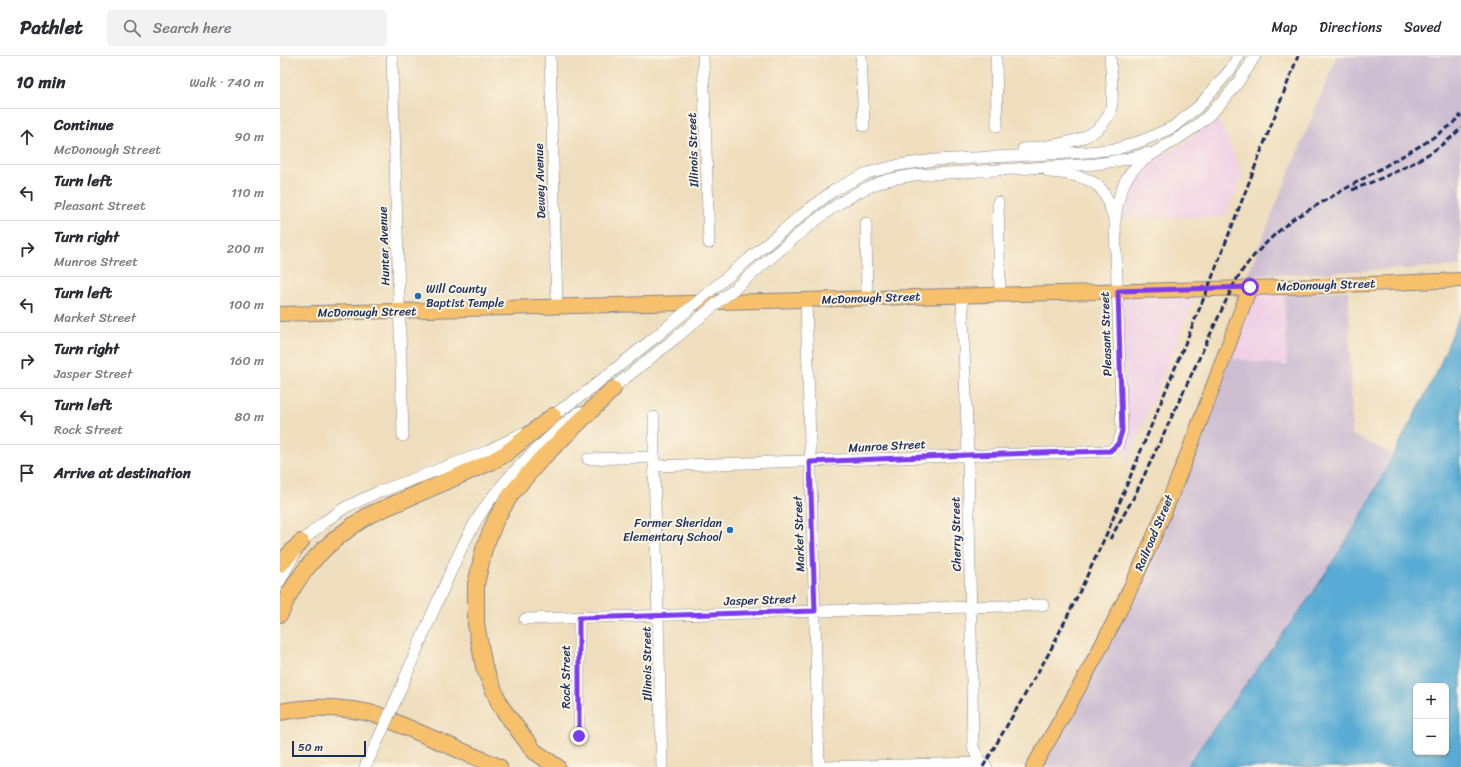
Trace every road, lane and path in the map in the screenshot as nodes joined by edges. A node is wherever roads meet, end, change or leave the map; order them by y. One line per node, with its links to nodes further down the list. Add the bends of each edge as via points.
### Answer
1 (392, 56): 26 (street, Hunter Avenue)
2 (550, 56): 25 (street, Dewey Avenue)
3 (703, 56): 17 (street, Illinois Street)
4 (862, 56): 9 (street)
5 (996, 56): 10 (street)
6 (1110, 56): 12 (street, via 1112,103 1108,115 1096,131 1076,140)
7 (1238, 56): 12 (street, via 1231,69 1199,106 1173,127 1138,142 1117,149 1088,152)
8 (1255, 56): 11 (street, via 1242,79 1218,107 1192,129)
9 (864, 126)
10 (997, 126)
11 (1156, 151): 13 (street, via 1096,164); 15 (street, via 1130,172 1117,202)
12 (935, 160): 29 (street, bridge, via 899,165 867,174 834,190 654,338)
13 (990, 170): 15 (street, via 1056,172 1082,177 1098,186 1105,196); 28 (street, bridge, via 914,175 884,181 853,195 814,222)
14 (998, 202): 21 (street)
15 (1115, 222): 20 (street, Pleasant Street)
16 (866, 223): 23 (street)
17 (709, 243)
18 (1461, 280): 19 (main road, McDonough Street)
19 (1250, 287): 20 (main road, McDonough Street); 56 (main road, Railroad Street, via 1180,474 1148,550 1072,703)
20 (1118, 291): 21 (main road, McDonough Street); 32 (street, Pleasant Street, via 1122,431)
21 (1000, 294): 22 (main road, McDonough Street)
22 (962, 295): 23 (main road, McDonough Street); 33 (street, Cherry Street)
23 (867, 298): 24 (main road, McDonough Street)
24 (806, 299): 25 (main road, McDonough Street); 36 (street, Market Street)
25 (557, 306): 26 (main road, McDonough Street)
26 (399, 311): 27 (main road, McDonough Street); 31 (street, Hunter Avenue)
27 (280, 314)
28 (613, 389): 50 (street, bridge, via 557,430 489,500 459,554); 52 (highway, via 541,459 511,494 496,519 484,549 476,584 476,624 484,667 501,707 534,750)
29 (553, 416): 37 (street, via 486,452 362,499 324,522); 43 (highway, via 493,461 369,515 336,537 312,561 293,587)
30 (654, 417): 35 (street, Illinois Street)
31 (403, 436)
32 (1118, 444): 33 (street, Munroe Street, via 1110,451)
33 (968, 455): 36 (street, Munroe Street); 41 (street, Cherry Street)
34 (588, 459): 35 (street, Munroe Street)
35 (654, 462): 36 (street, Munroe Street); 44 (street, Illinois Street)
36 (810, 462): 42 (street, Market Street)
37 (301, 542): 38 (highway); 39 (street)
38 (280, 564)
39 (280, 581)
40 (1043, 605): 41 (street, Jasper Street)
41 (970, 607): 42 (street, Jasper Street); 49 (street, Cherry Street, via 973,747)
42 (815, 611): 44 (street, Jasper Street); 54 (street, Market Street)
43 (280, 614)
44 (659, 616): 45 (street, Jasper Street); 53 (street, Illinois Street)
45 (579, 618): 46 (street, Jasper Street); 48 (street, Rock Street)
46 (525, 619)
47 (285, 711): 51 (highway, via 337,707 364,712)
48 (579, 736)
49 (984, 765): 55 (street)
50 (365, 767)
51 (499, 767)
52 (557, 767)
53 (662, 767)
54 (819, 767)
55 (824, 767)
56 (1033, 767)

